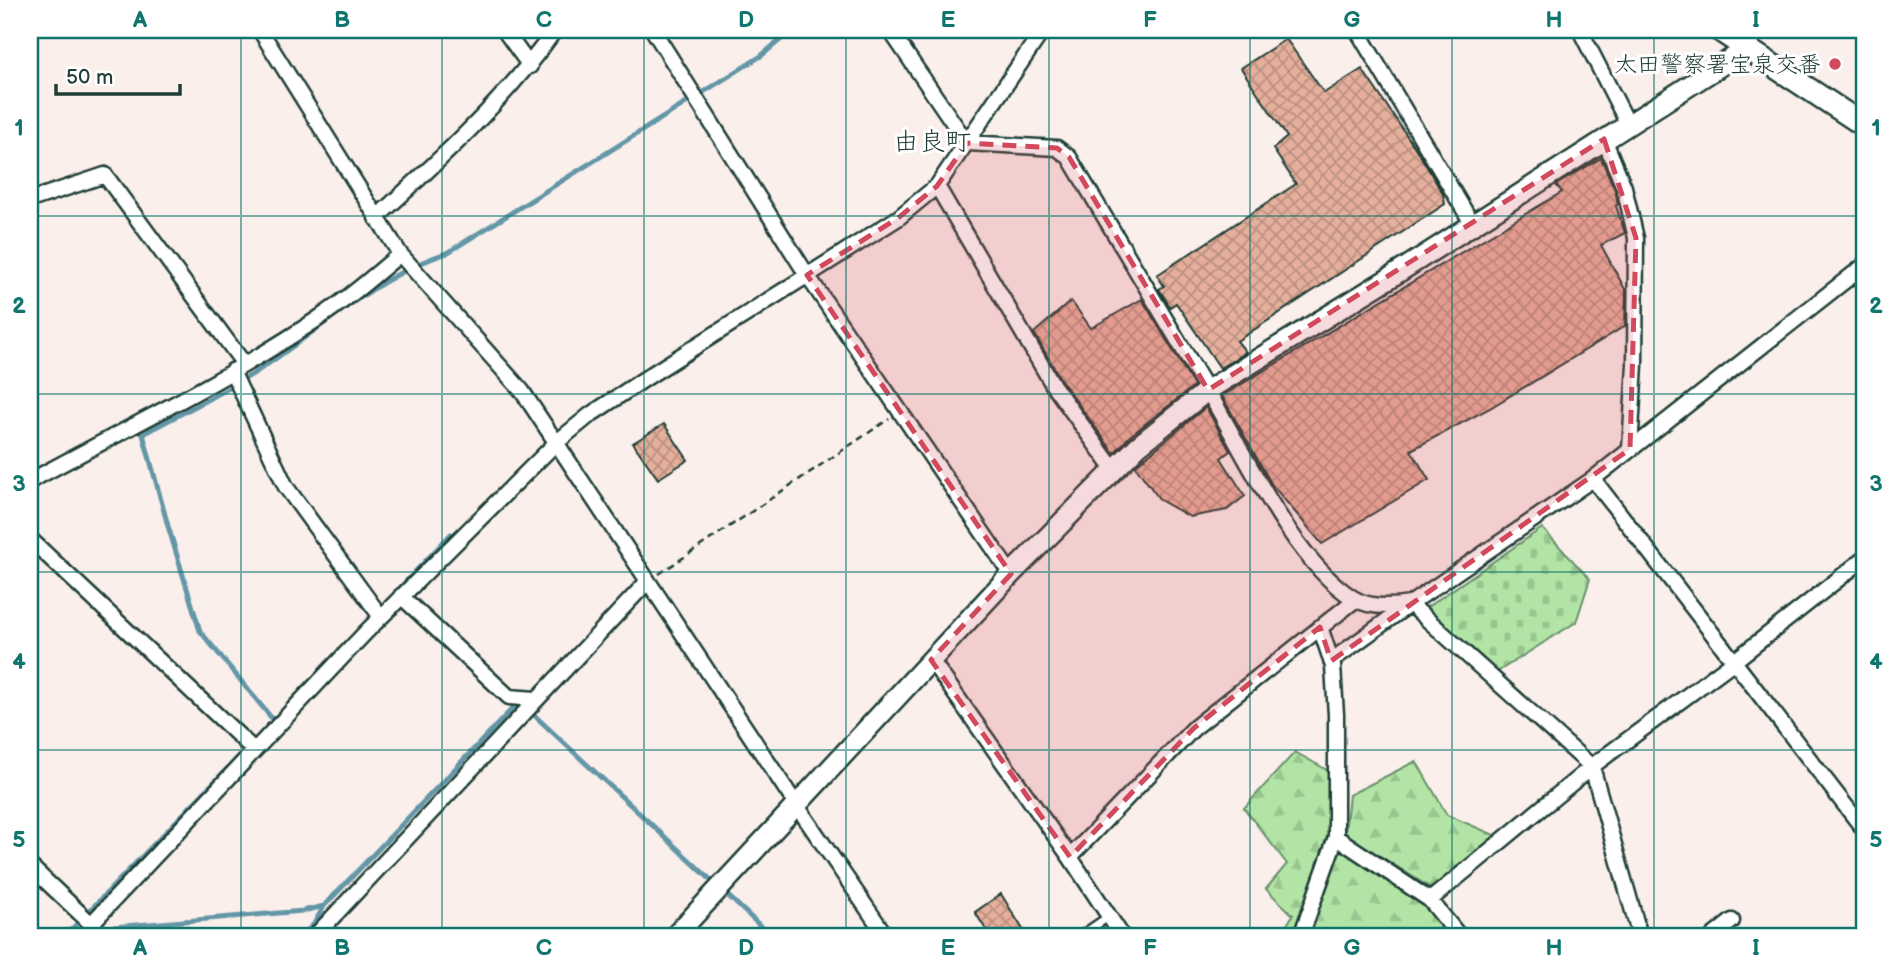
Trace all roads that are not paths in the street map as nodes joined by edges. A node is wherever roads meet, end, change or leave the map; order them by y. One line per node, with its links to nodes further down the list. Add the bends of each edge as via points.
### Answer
1 (260, 30): 18 (street)
2 (504, 30): 11 (street)
3 (555, 30): 11 (street)
4 (653, 30): 22 (street)
5 (890, 30): 15 (street)
6 (1043, 30): 15 (street)
7 (1357, 30): 19 (street)
8 (1580, 30): 12 (street)
9 (1719, 30): 10 (main road)
10 (1748, 48): 12 (street); 13 (main road)
11 (530, 66): 18 (street, via 458,143)
12 (1628, 124): 14 (street)
13 (1865, 126)
14 (1604, 139): 19 (street); 26 (street, via 1624,187 1636,238)
15 (967, 143): 16 (street); 24 (street, via 1057,148 1069,158)
16 (937, 186): 22 (street, via 898,218); 27 (street, via 1053,385)
17 (30, 200): 23 (street, via 105,175)
18 (376, 218): 20 (street)
19 (1474, 225): 24 (street)
20 (400, 254): 23 (street, via 316,320); 25 (street, via 522,391)
21 (1865, 265): 26 (street)
22 (807, 275): 25 (street, via 621,394); 32 (street)
23 (238, 368): 29 (street); 37 (street, via 286,487)
24 (1208, 390): 27 (street); 35 (street, via 1307,556)
25 (557, 442): 33 (street); 34 (street)
26 (1630, 449): 28 (street)
27 (1114, 470): 32 (street)
28 (1592, 479): 36 (street); 41 (street)
29 (30, 481)
30 (30, 539): 43 (street)
31 (1865, 558): 41 (street)
32 (1011, 574): 39 (street)
33 (648, 581): 42 (street); 45 (street)
34 (401, 596): 37 (street); 42 (street, via 509,697)
35 (1355, 600): 36 (street, via 1378,606); 38 (street)
36 (1410, 604): 40 (street); 44 (street)
37 (381, 617): 43 (street)
38 (1320, 627): 40 (street); 48 (street, via 1194,728)
39 (931, 660): 45 (street); 48 (street)
40 (1331, 661): 47 (street)
41 (1733, 662): 44 (street); 46 (street)
42 (536, 699): 55 (street)
43 (254, 750): 53 (street)
44 (1592, 766): 50 (street); 62 (street)
45 (797, 806): 56 (street); 57 (street)
46 (1865, 831)
47 (1336, 837): 50 (street); 60 (street)
48 (1070, 857): 51 (street)
49 (30, 866): 53 (street)
50 (1430, 900): 61 (street)
51 (1108, 917): 58 (lane); 59 (street)
52 (1732, 921): 63 (street)
53 (91, 923): 54 (street)
54 (104, 936)
55 (315, 936)
56 (675, 936)
57 (886, 936)
58 (1080, 936)
59 (1122, 936)
60 (1301, 936)
61 (1459, 936)
62 (1640, 936)
63 (1713, 936)

